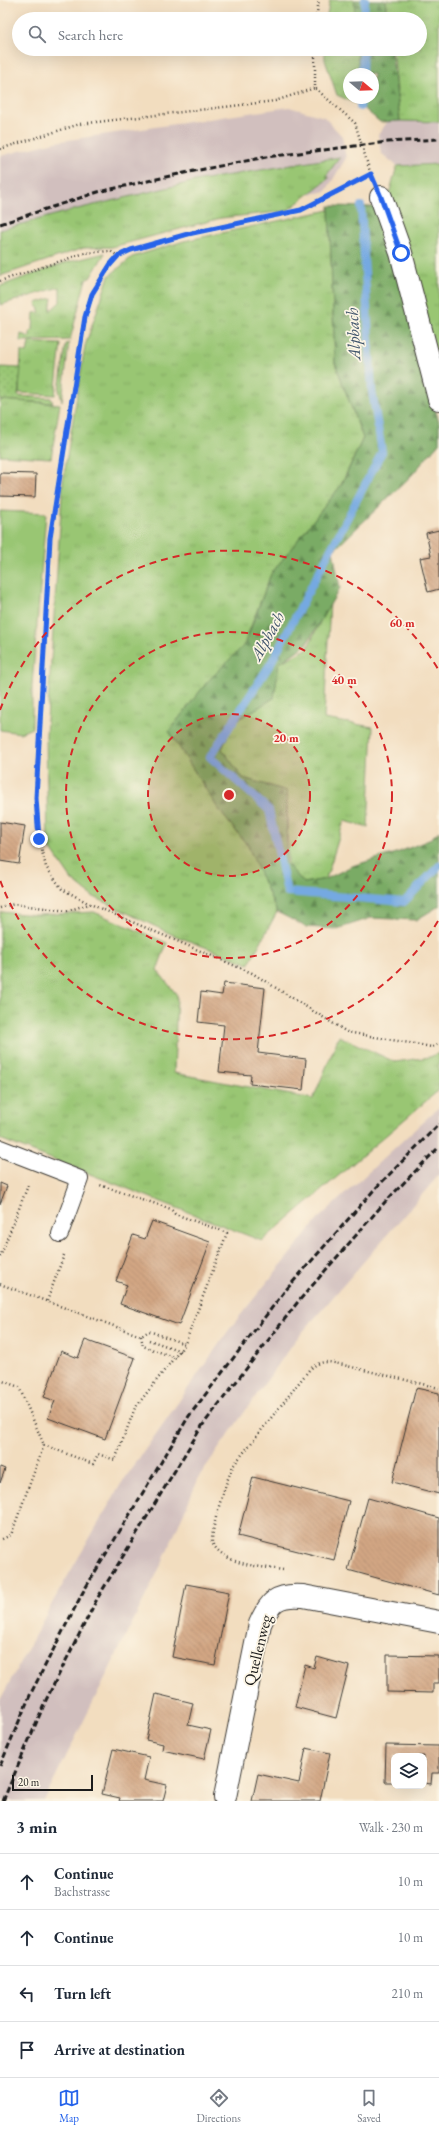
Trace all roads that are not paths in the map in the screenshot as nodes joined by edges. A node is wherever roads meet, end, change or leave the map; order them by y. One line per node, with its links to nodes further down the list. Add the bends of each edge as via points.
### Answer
1 (381, 197): 2 (street, via 401,253)
2 (439, 399)
3 (0, 1148): 4 (lane, via 80,1179)
4 (60, 1234)
5 (439, 1622): 6 (street, Quellenweg, via 303,1596 289,1595 270,1604 260,1624)
6 (224, 1797)

